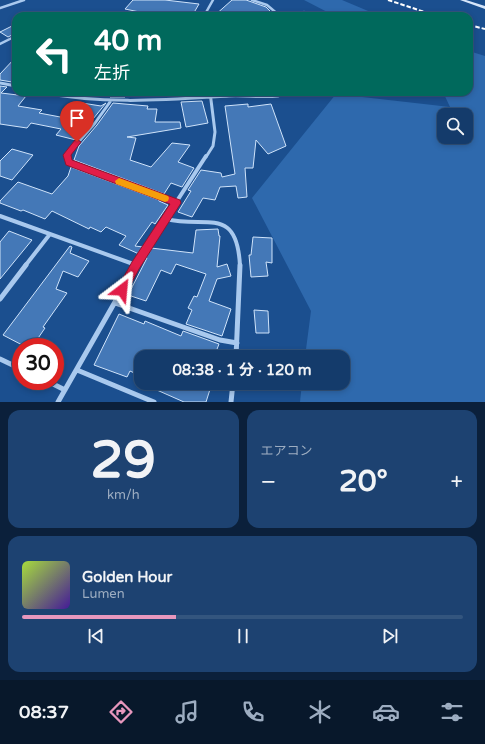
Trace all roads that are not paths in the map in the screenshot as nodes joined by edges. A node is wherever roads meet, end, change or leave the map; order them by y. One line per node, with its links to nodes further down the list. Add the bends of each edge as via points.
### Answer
1 (24, 0): 5 (street)
2 (213, 0): 7 (street)
3 (252, 0): 8 (street, via 268,5)
4 (462, 0): 6 (main road)
5 (0, 8)
6 (485, 8)
7 (206, 12)
8 (276, 12)
9 (12, 38): 10 (street)
10 (0, 44)
11 (0, 83): 12 (street)
12 (12, 85)
13 (62, 96): 18 (street)
14 (196, 96): 18 (street)
15 (210, 96): 19 (street, via 215,132 213,146)
16 (246, 96): 17 (street)
17 (278, 96)
18 (110, 102): 19 (street, via 67,155 69,162)
19 (177, 203): 21 (street)
20 (0, 216): 22 (street)
21 (166, 219): 23 (street); 26 (street, via 220,223 232,232 239,251 240,270)
22 (50, 234): 23 (street); 24 (street)
23 (136, 265): 25 (street)
24 (0, 299)
25 (115, 303): 26 (street, via 220,340); 30 (street)
26 (237, 342): 27 (street)
27 (236, 350)
28 (0, 359): 29 (street)
29 (12, 365)
30 (77, 370): 31 (street); 34 (street)
31 (65, 390): 33 (street)
32 (233, 390): 35 (street)
33 (58, 402)
34 (154, 402)
35 (231, 402)

